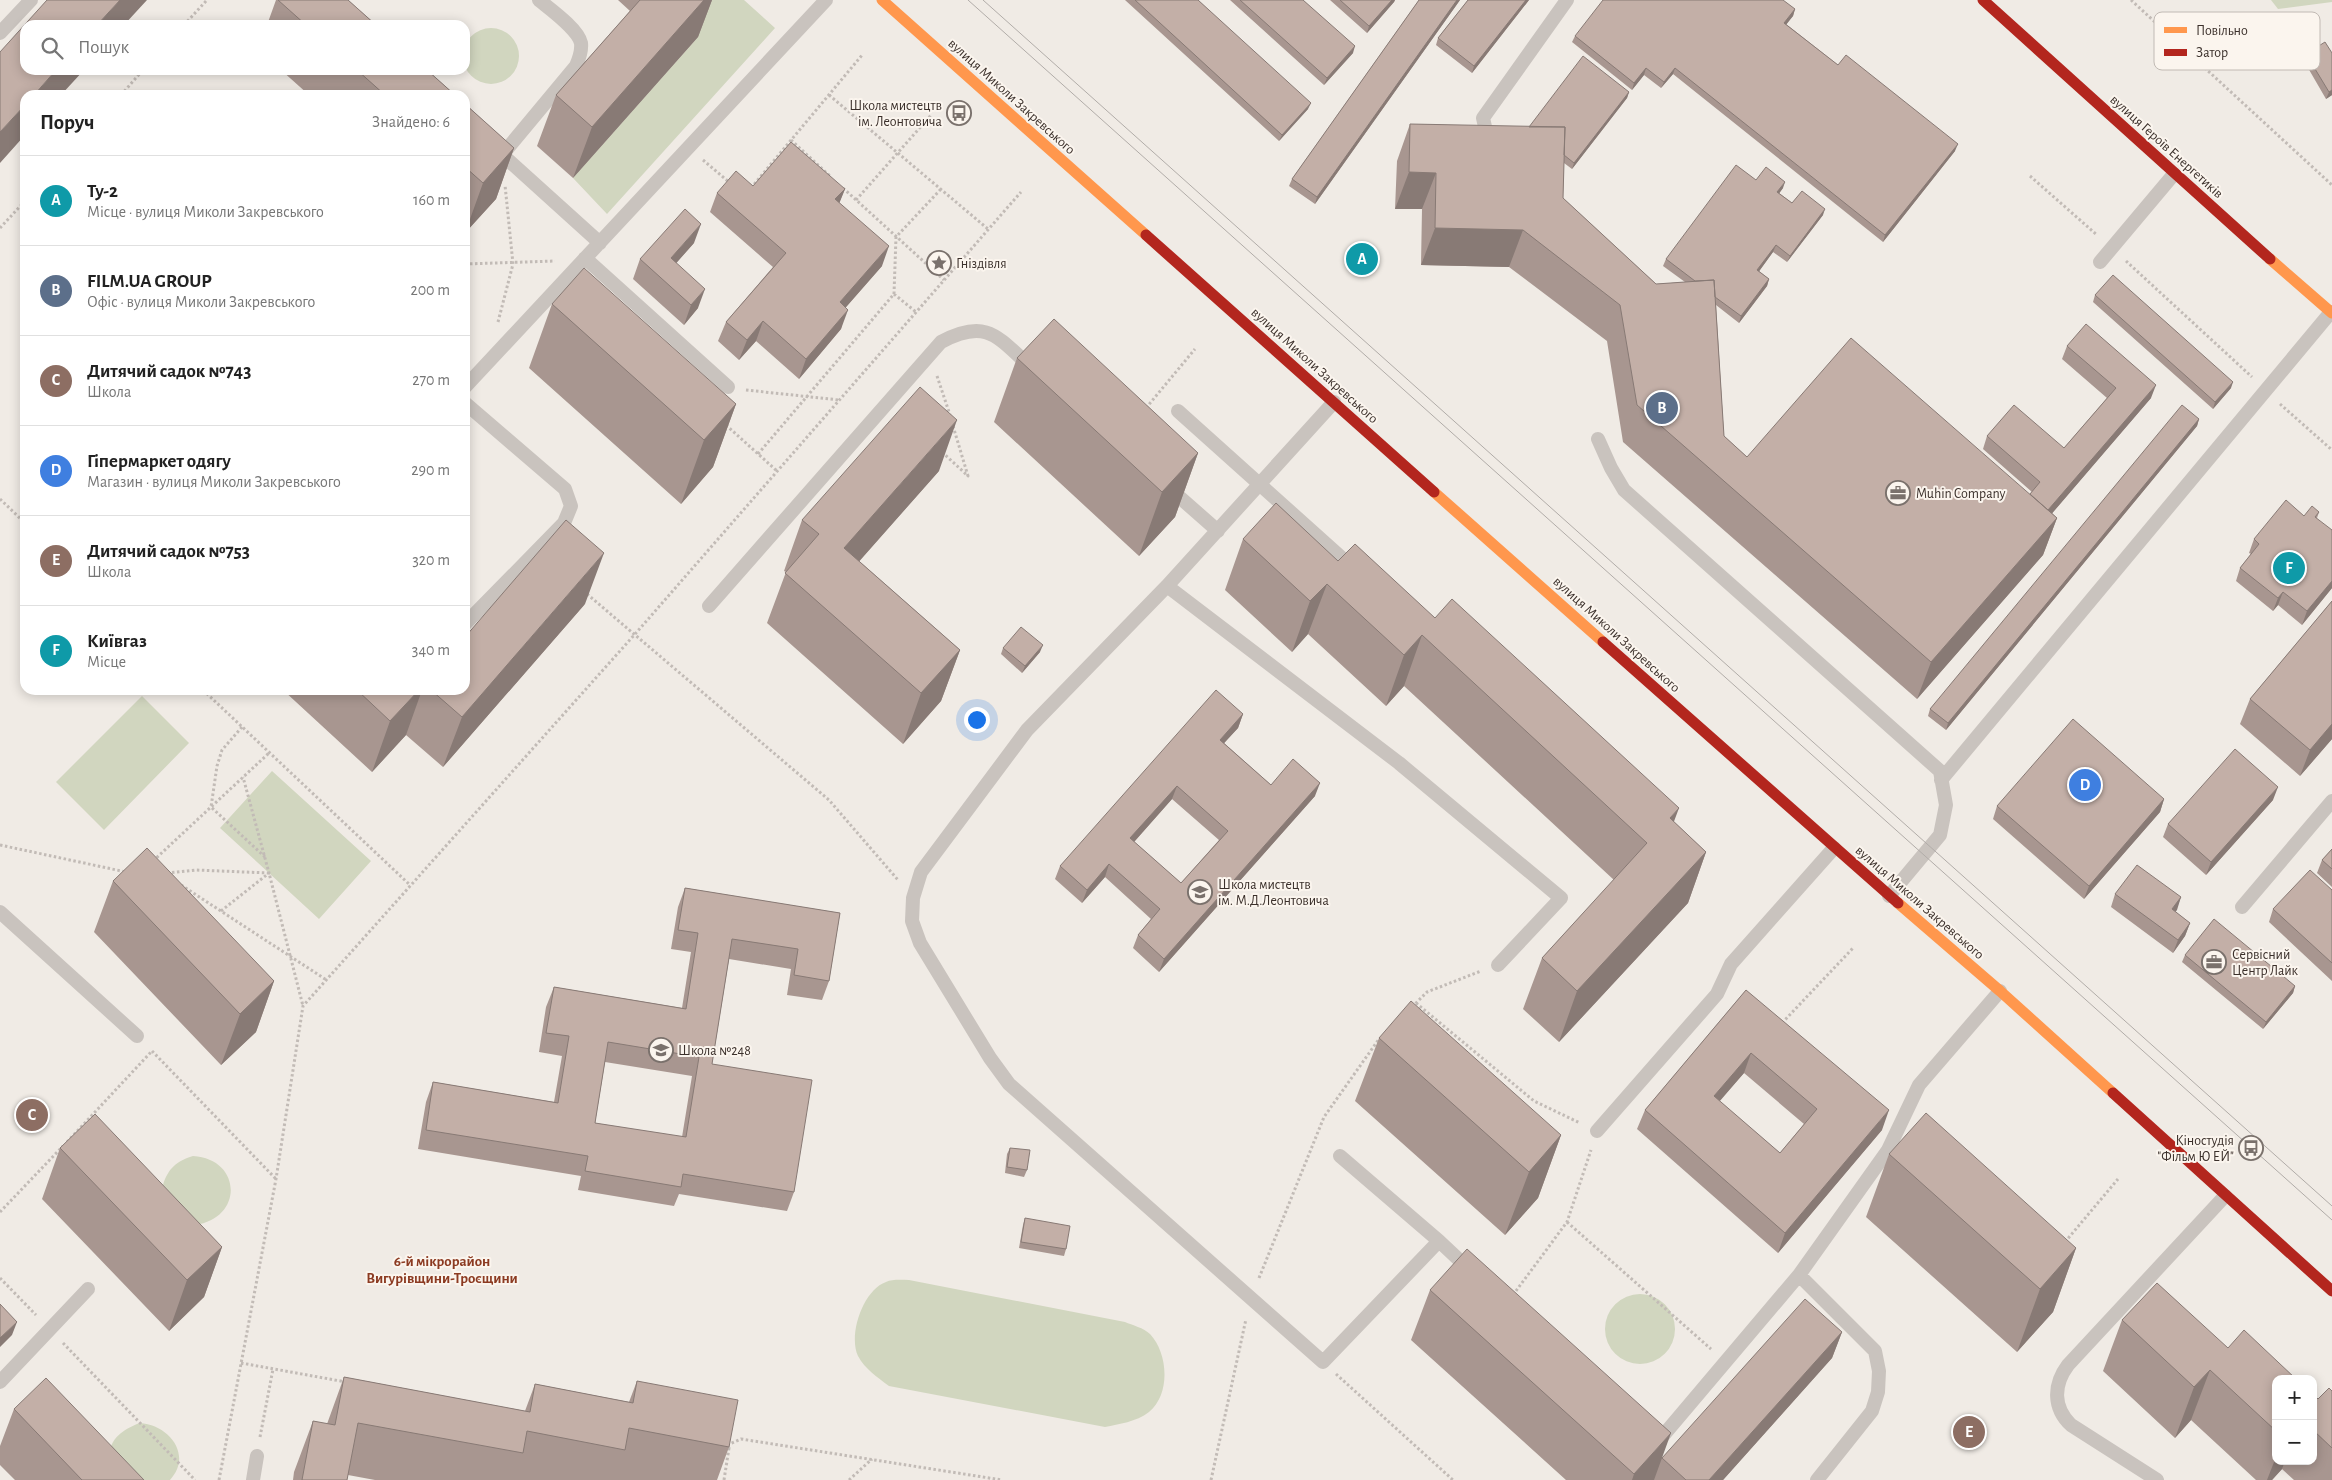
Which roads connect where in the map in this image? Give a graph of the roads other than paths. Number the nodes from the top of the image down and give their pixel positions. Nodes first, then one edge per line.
1 (31, 0) edge
2 (539, 0) edge
3 (826, 0) edge
4 (882, 0) edge
5 (1567, 0) edge
6 (1983, 0) edge
7 (0, 33) edge
8 (490, 143) edge
9 (1505, 147) edge
10 (502, 155) junction
11 (2174, 174) junction
12 (600, 243) junction
13 (585, 258) junction
14 (2100, 262) dead end
15 (2331, 312) edge
16 (1044, 379) edge
17 (470, 383) edge
18 (728, 387) road end
19 (1334, 402) junction
20 (470, 407) edge
21 (1178, 411) dead end
22 (1598, 439) dead end
23 (1160, 480) edge
24 (1260, 484) junction
25 (1218, 530) junction
26 (1354, 569) edge
27 (1167, 586) junction
28 (709, 606) dead end
29 (470, 619) edge
30 (1942, 780) junction
31 (2332, 801) edge
32 (1834, 848) junction
33 (1888, 896) junction
34 (2242, 907) dead end
35 (0, 912) edge
36 (1498, 965) road end
37 (2000, 991) junction
38 (137, 1036) road end
39 (1597, 1131) road end
40 (1340, 1156) dead end
41 (2225, 1196) junction
42 (1439, 1241) junction
43 (1799, 1275) junction
44 (1479, 1280) edge
45 (88, 1289) dead end
46 (2332, 1291) edge
47 (0, 1382) edge
48 (1646, 1441) edge
49 (257, 1456) road end
50 (253, 1480) edge
51 (1817, 1480) edge
52 (2157, 1480) edge

1 - 7 lane
2 - 10 lane
3 - 12 lane
4 - 19 street, вулиця Миколи Закревського
5 - 9 lane
6 - 11 street, вулиця Героїв Енергетиків
8 - 10 lane
10 - 12 lane
11 - 14 lane
11 - 15 street, вулиця Героїв Енергетиків
12 - 13 lane
13 - 17 lane
13 - 18 lane
15 - 30 lane
16 - 28 lane
19 - 24 lane
19 - 32 street, вулиця Миколи Закревського
20 - 29 lane
21 - 24 lane
22 - 30 lane
23 - 25 lane
24 - 25 lane
24 - 26 lane
25 - 27 lane
27 - 36 lane
27 - 42 lane
30 - 33 lane
31 - 34 lane
32 - 33 street, вулиця Миколи Закревського
32 - 39 lane
33 - 37 street, вулиця Миколи Закревського
35 - 38 lane
37 - 41 street, вулиця Миколи Закревського
37 - 43 lane
40 - 42 lane
41 - 46 street, вулиця Миколи Закревського
41 - 52 lane
42 - 44 lane
43 - 48 lane
43 - 51 lane
45 - 47 lane
49 - 50 lane

